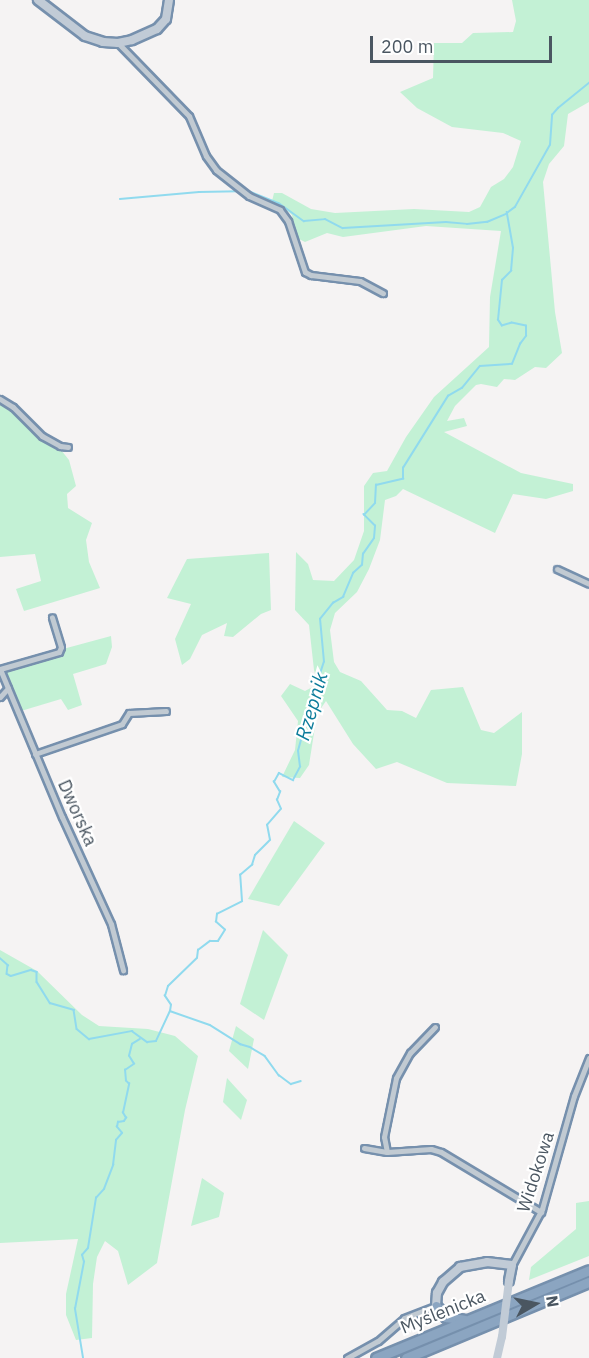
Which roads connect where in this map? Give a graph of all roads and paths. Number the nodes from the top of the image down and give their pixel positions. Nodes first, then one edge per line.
1 (38, 0) edge
2 (169, 0) edge
3 (118, 43) junction
4 (382, 292) dead end
5 (0, 399) edge
6 (68, 447) dead end
7 (557, 569) dead end
8 (589, 584) edge
9 (52, 617) dead end
10 (0, 669) edge
11 (8, 688) junction
12 (0, 696) edge
13 (166, 711) dead end
14 (35, 754) junction
15 (123, 970) dead end
16 (435, 1027) dead end
17 (589, 1058) edge
18 (364, 1148) dead end
19 (387, 1152) junction
20 (541, 1212) junction
21 (512, 1265) junction
22 (589, 1270) edge
23 (589, 1282) edge
24 (436, 1306) junction
25 (472, 1318) junction
26 (431, 1335) junction
27 (435, 1346) junction
28 (346, 1358) edge
29 (376, 1358) edge
30 (406, 1358) edge
31 (425, 1358) edge
32 (497, 1358) edge

1 - 3 street
2 - 3 street
3 - 4 street
5 - 6 street
7 - 8 street
9 - 10 street
10 - 11 street, Dworska
11 - 12 street
11 - 14 street, Dworska
13 - 14 street
14 - 15 street, Dworska
16 - 19 street
17 - 20 street, Widokowa
18 - 19 street
19 - 20 street
20 - 21 street, Widokowa
21 - 24 street
21 - 32 street, bridge
22 - 25 highway, Myślenicka
23 - 27 highway, Myślenicka
24 - 25 highway
24 - 26 highway
24 - 28 street, Myślenicka
25 - 26 highway, Myślenicka
26 - 29 highway, Myślenicka
27 - 30 highway, Myślenicka
27 - 31 highway

